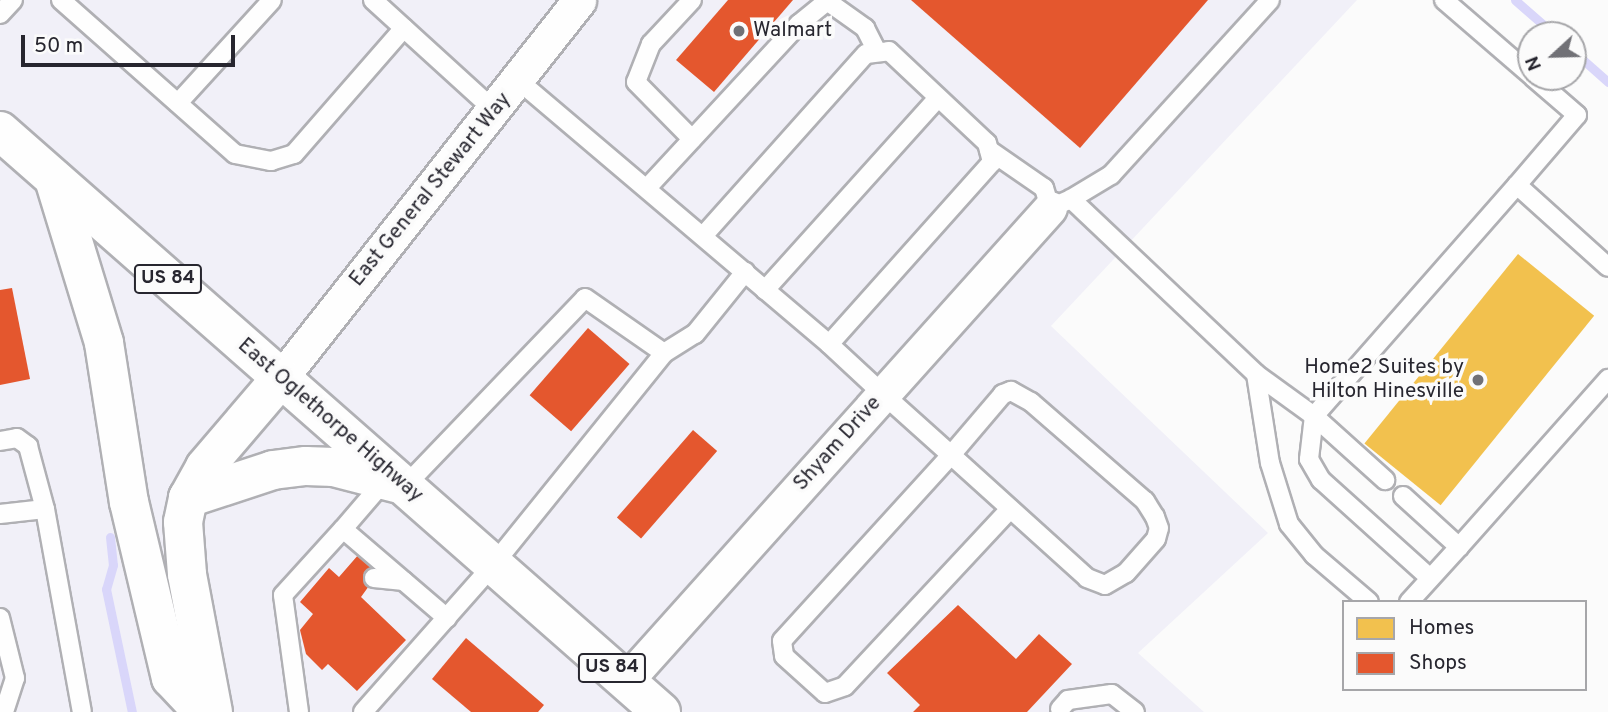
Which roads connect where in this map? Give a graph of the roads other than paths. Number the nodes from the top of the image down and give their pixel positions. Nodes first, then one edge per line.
1 (13, 0) edge
2 (61, 0) edge
3 (272, 0) edge
4 (373, 0) edge
5 (579, 0) edge
6 (692, 0) edge
7 (827, 0) edge
8 (1270, 0) edge
9 (1444, 0) edge
10 (0, 14) edge
11 (404, 28) junction
12 (877, 52) junction
13 (1517, 63) edge
14 (519, 81) junction
15 (1549, 91) edge
16 (938, 98) junction
17 (178, 103) junction
18 (495, 111) junction
19 (0, 131) edge
20 (692, 139) junction
21 (989, 150) junction
22 (54, 179) junction
23 (1517, 185) junction
24 (647, 188) junction
25 (1061, 203) junction
26 (703, 236) junction
27 (1608, 267) edge
28 (745, 272) junction
29 (765, 290) junction
30 (829, 344) junction
31 (664, 353) junction
32 (1256, 374) junction
33 (281, 378) junction
34 (1608, 379) edge
35 (883, 394) junction
36 (1314, 416) junction
37 (0, 441) edge
38 (951, 455) junction
39 (1385, 480) dead end
40 (395, 483) junction
41 (1403, 496) dead end
42 (188, 498) junction
43 (45, 509) junction
44 (1010, 509) junction
45 (0, 514) edge
46 (348, 533) junction
47 (1459, 547) junction
48 (353, 561) dead end
49 (493, 565) junction
50 (374, 578) dead end
51 (1430, 578) junction
52 (404, 581) junction
53 (1367, 600) edge
54 (1411, 600) edge
55 (0, 618) edge
56 (447, 618) junction
57 (626, 681) junction
58 (1060, 709) dead end
59 (4, 712) edge
60 (82, 712) edge
61 (204, 712) edge
62 (214, 712) edge
63 (299, 712) edge
64 (363, 712) edge
65 (661, 712) edge
66 (1135, 712) edge

1 - 10 lane
2 - 17 lane
3 - 17 lane
4 - 11 lane
5 - 14 street, East General Stewart Way
6 - 20 lane
7 - 12 lane
7 - 20 lane
8 - 25 lane
9 - 13 lane
11 - 17 lane
11 - 18 lane
12 - 16 lane
12 - 26 lane
14 - 18 street, East General Stewart Way
14 - 24 lane
15 - 23 lane
16 - 21 lane
16 - 29 lane
18 - 33 street, East General Stewart Way
19 - 22 main road, East Oglethorpe Highway / US 84
20 - 24 lane
21 - 25 lane
21 - 30 lane
22 - 33 main road, East Oglethorpe Highway / US 84
22 - 61 main road
23 - 27 lane
23 - 36 lane
24 - 26 lane
25 - 32 lane
25 - 35 street, Shyam Drive
26 - 28 lane
28 - 29 lane
28 - 31 lane
29 - 30 lane
30 - 35 lane
31 - 40 lane
31 - 49 lane
32 - 36 lane
32 - 53 lane
33 - 40 main road, East Oglethorpe Highway / US 84
33 - 42 main road
34 - 47 lane
35 - 38 lane
35 - 57 street, Shyam Drive
36 - 39 lane
36 - 51 lane
37 - 43 lane
38 - 44 lane
38 - 44 lane
38 - 44 lane
40 - 42 main road
40 - 46 lane
40 - 49 main road, East Oglethorpe Highway / US 84
41 - 47 lane
42 - 62 main road
43 - 45 lane
43 - 60 lane
46 - 48 lane
46 - 52 lane
46 - 63 lane
47 - 51 lane
49 - 56 lane
49 - 57 main road, East Oglethorpe Highway / US 84
50 - 52 lane
51 - 54 lane
52 - 56 lane
55 - 59 lane
56 - 64 lane
57 - 65 main road, East Oglethorpe Highway / US 84
58 - 66 lane

